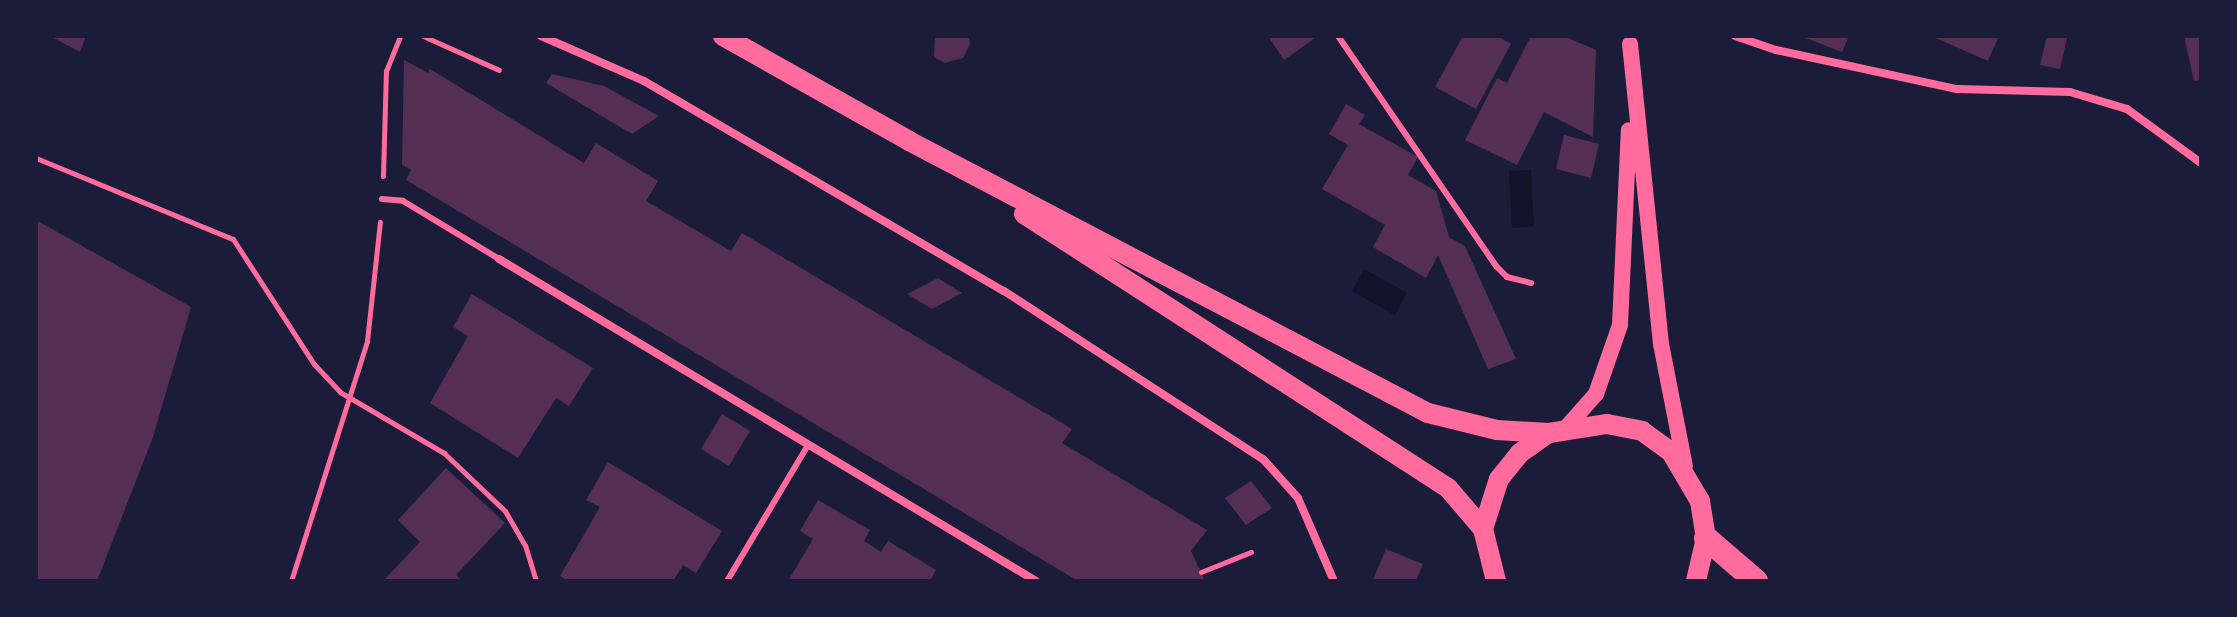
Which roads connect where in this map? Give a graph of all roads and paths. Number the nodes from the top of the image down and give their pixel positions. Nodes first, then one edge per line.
1 (400, 36) edge
2 (423, 36) edge
3 (541, 36) edge
4 (723, 36) edge
5 (1338, 36) edge
6 (1735, 36) edge
7 (1630, 40) edge
8 (499, 70) dead end
9 (909, 141) junction
10 (36, 158) edge
11 (2201, 163) edge
12 (382, 199) junction
13 (499, 259) joint
14 (1531, 283) dead end
15 (352, 401) junction
16 (1557, 431) junction
17 (807, 447) junction
18 (1688, 475) junction
19 (1483, 529) junction
20 (1706, 538) junction
21 (1251, 552) dead end
22 (1201, 572) dead end
23 (291, 581) edge
24 (536, 581) edge
25 (727, 581) edge
26 (1036, 581) edge
27 (1334, 581) edge
28 (1496, 581) edge
29 (1696, 581) edge
30 (1756, 581) edge

1 - 12 path
2 - 8 path
3 - 27 street
4 - 9 main road
5 - 14 lane
6 - 11 street
7 - 16 main road
7 - 18 main road
9 - 16 main road
9 - 19 main road
10 - 15 path
12 - 13 lane
12 - 15 path
13 - 17 street
15 - 23 path
15 - 24 path
16 - 18 main road
16 - 19 main road
17 - 25 lane
17 - 26 street
18 - 20 main road
19 - 28 main road
20 - 29 main road
20 - 30 highway
21 - 22 path

